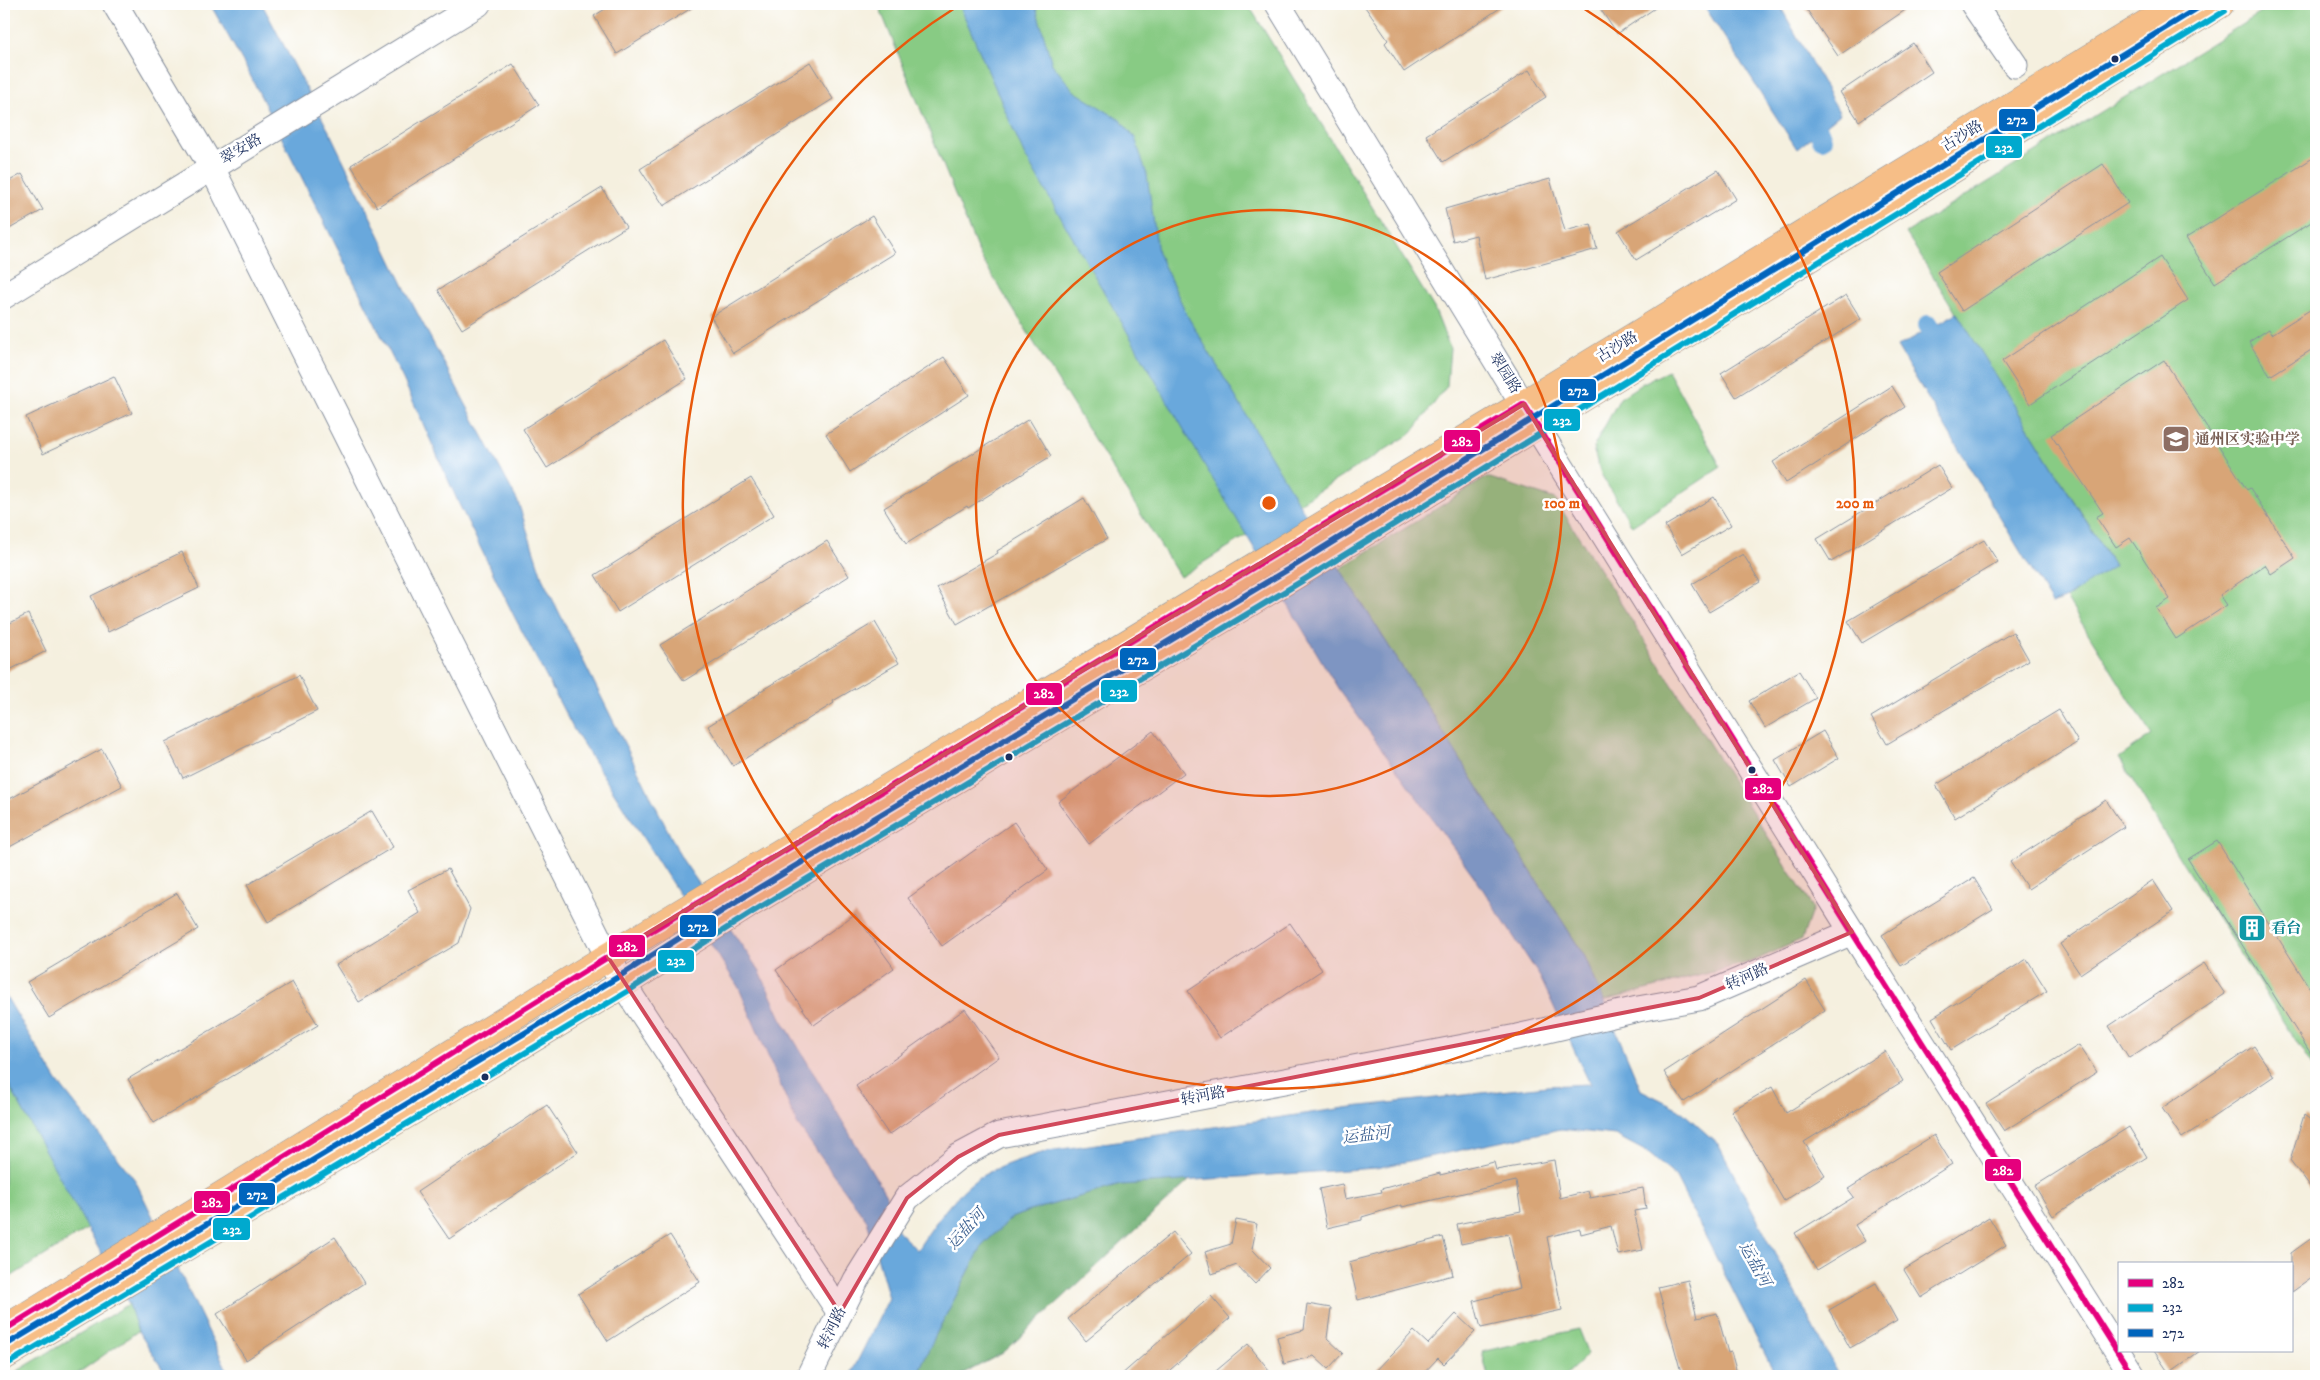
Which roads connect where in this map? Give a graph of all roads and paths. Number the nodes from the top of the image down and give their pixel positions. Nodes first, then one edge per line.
1 (115, 4) edge
2 (478, 4) edge
3 (1278, 4) edge
4 (1972, 4) edge
5 (2179, 4) edge
6 (2220, 4) edge
7 (2015, 65) dead end
8 (211, 166) junction
9 (4, 296) edge
10 (1530, 415) junction
11 (1852, 932) junction
12 (608, 957) junction
13 (623, 984) junction
14 (196, 1226) junction
15 (104, 1282) junction
16 (840, 1313) junction
17 (4, 1330) edge
18 (4, 1356) edge
19 (809, 1376) edge
20 (2132, 1376) edge

1 - 8 street
2 - 8 street, 翠安路
3 - 10 street, 翠园路
4 - 7 street
5 - 10 main road, 古沙路
6 - 10 main road, 古沙路
8 - 9 street, 翠安路
8 - 12 street
10 - 11 street, 翠园路
10 - 12 main road, 古沙路
10 - 13 main road, 古沙路
11 - 16 street, 转河路
11 - 20 street, 翠园路
12 - 13 street
12 - 14 main road, 古沙路
13 - 14 main road, 古沙路
13 - 16 street
14 - 15 main road, 古沙路
15 - 17 main road, 古沙路
15 - 18 main road, 古沙路
16 - 19 street, 转河路

